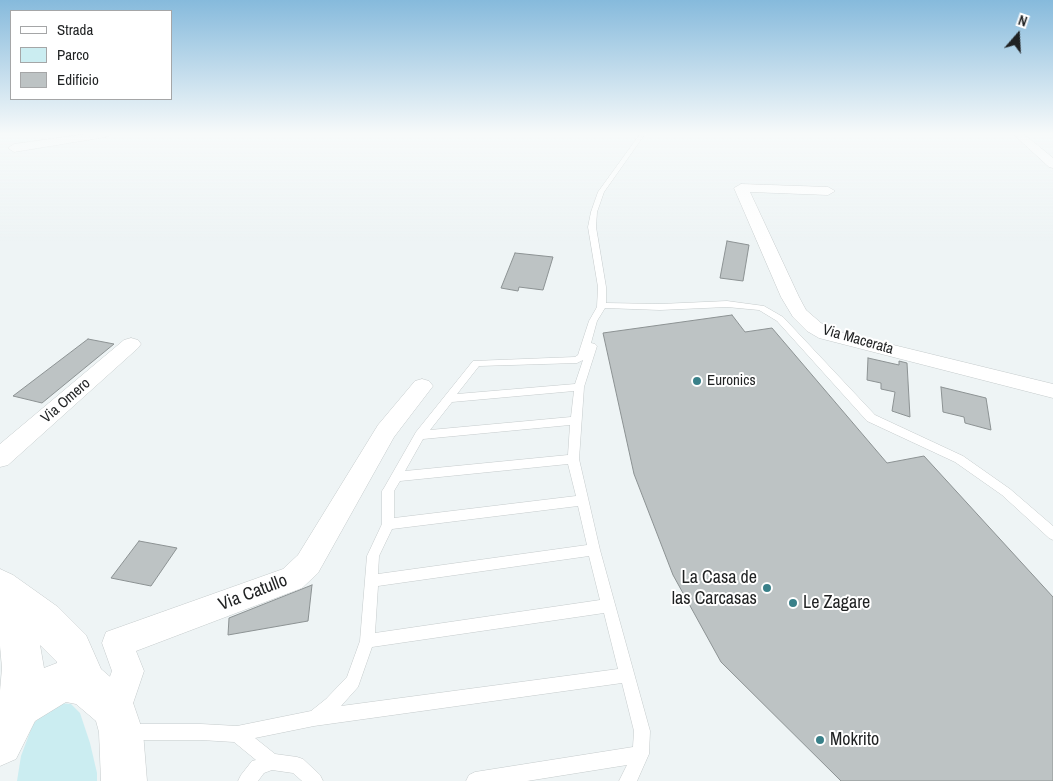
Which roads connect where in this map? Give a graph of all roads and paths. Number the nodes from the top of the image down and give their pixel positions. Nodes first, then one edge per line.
1 (616, 170) edge
2 (828, 191) dead end
3 (602, 305) junction
4 (131, 344) dead end
5 (422, 386) dead end
6 (579, 387) junction
7 (1053, 391) edge
8 (451, 398) junction
9 (575, 421) junction
10 (420, 435) junction
11 (0, 458) edge
12 (573, 459) junction
13 (396, 477) junction
14 (582, 500) junction
15 (388, 524) junction
16 (1053, 534) edge
17 (594, 550) junction
18 (371, 582) junction
19 (0, 587) edge
20 (609, 605) junction
21 (0, 608) edge
22 (367, 641) junction
23 (628, 675) junction
24 (14, 687) edge
25 (107, 708) junction
26 (314, 718) junction
27 (237, 734) junction
28 (0, 743) edge
29 (641, 754) junction
30 (272, 762) junction
31 (124, 781) edge
32 (247, 781) edge
33 (314, 781) edge
34 (475, 781) edge
35 (628, 781) edge

1 - 3 lane
2 - 7 street, Via Macerata
3 - 6 lane
3 - 8 lane
3 - 16 lane
4 - 11 street, Via Omero
5 - 25 street, Via Catullo
6 - 8 lane
6 - 9 lane
8 - 10 lane
9 - 10 lane
9 - 12 lane
10 - 13 lane
12 - 13 lane
12 - 14 lane
13 - 15 lane
14 - 15 lane
14 - 17 lane
15 - 18 lane
17 - 18 lane
17 - 20 lane
18 - 22 lane
19 - 25 main road
20 - 22 lane
20 - 23 lane
21 - 24 main road
22 - 26 lane
23 - 26 lane
23 - 29 lane
24 - 25 main road
24 - 28 main road
25 - 27 lane
25 - 31 main road
26 - 27 lane
27 - 30 lane
29 - 34 lane
29 - 35 lane
30 - 32 lane
30 - 33 lane

